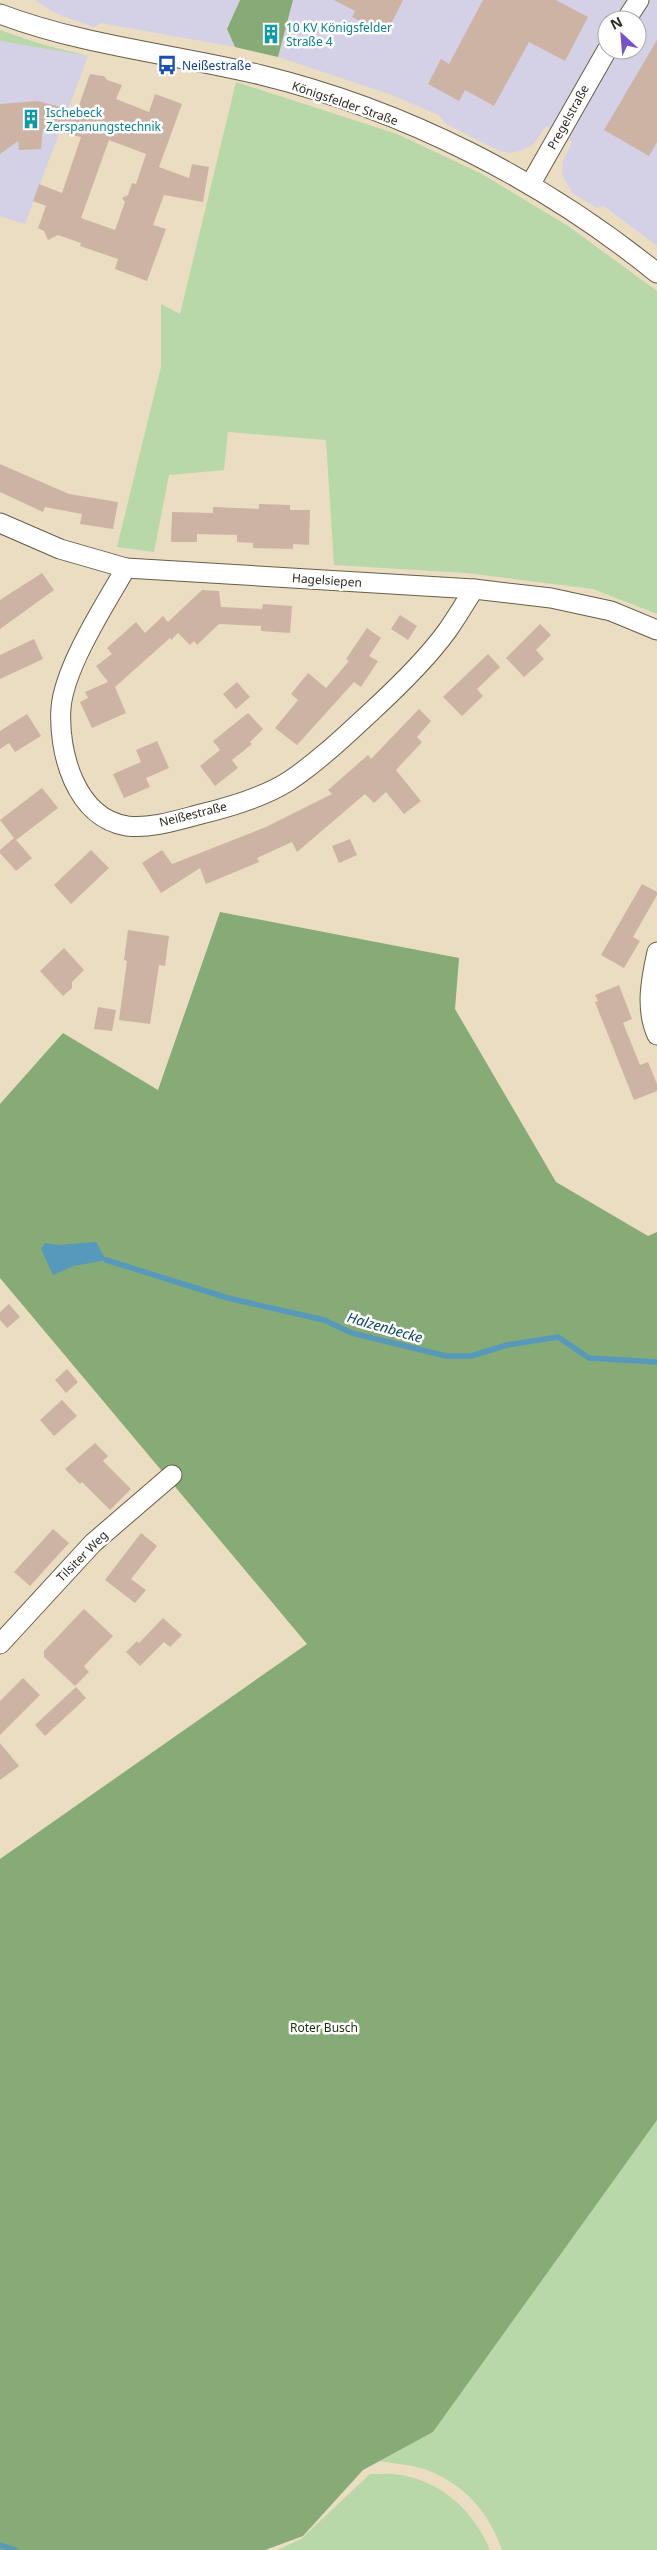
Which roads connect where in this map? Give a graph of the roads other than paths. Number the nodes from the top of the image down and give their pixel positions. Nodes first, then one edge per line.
1 (0, 14) edge
2 (601, 60) edge
3 (530, 185) junction
4 (657, 273) edge
5 (0, 523) edge
6 (126, 568) junction
7 (474, 589) junction
8 (657, 630) edge
9 (657, 952) edge
10 (657, 1035) edge
11 (172, 1475) dead end
12 (0, 1644) edge

1 - 3 street, Königsfelder Straße
2 - 3 street, Pregelstraße
3 - 4 street, Königsfelder Straße
5 - 6 street, Hagelsiepen
6 - 7 street, Hagelsiepen
6 - 7 street, Neißestraße
7 - 8 street, Hagelsiepen
9 - 10 street
11 - 12 street, Tilsiter Weg

